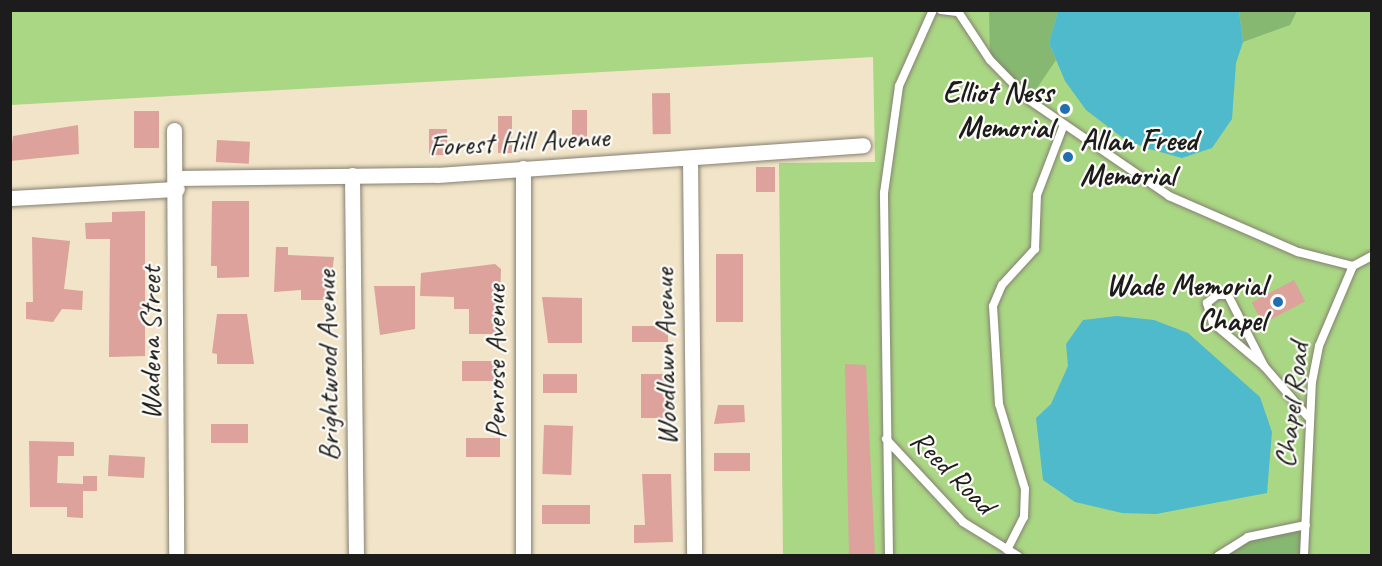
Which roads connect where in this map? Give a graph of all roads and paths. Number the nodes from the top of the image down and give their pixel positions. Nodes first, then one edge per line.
1 (933, 10) edge
2 (941, 10) edge
3 (957, 11) edge
4 (1063, 127) junction
5 (174, 130) dead end
6 (863, 145) dead end
7 (690, 158) junction
8 (523, 168) junction
9 (352, 175) junction
10 (177, 183) junction
11 (10, 198) edge
12 (1371, 256) edge
13 (1353, 266) junction
14 (1264, 366) junction
15 (1308, 417) junction
16 (886, 440) junction
17 (1306, 525) junction
18 (1007, 550) junction
19 (176, 555) edge
20 (356, 555) edge
21 (523, 555) edge
22 (694, 555) edge
23 (889, 555) edge
24 (1018, 555) edge
25 (1218, 555) edge
26 (1304, 555) edge

1 - 16 lane
2 - 3 lane
3 - 4 lane
4 - 13 lane
4 - 18 lane
5 - 10 street, Wadena Street
6 - 7 street, Forest Hill Avenue
7 - 8 street, Forest Hill Avenue
7 - 22 street, Woodlawn Avenue
8 - 9 street, Forest Hill Avenue
8 - 21 street, Penrose Avenue
9 - 10 street, Forest Hill Avenue
9 - 20 street, Brightwood Avenue
10 - 11 street, Forest Hill Avenue
10 - 19 street, Wadena Street
12 - 13 lane
13 - 15 lane, Chapel Road
14 - 14 lane
14 - 15 lane
15 - 17 lane, Chapel Road
16 - 18 lane, Reed Road
16 - 23 lane
17 - 25 lane
17 - 26 lane, Chapel Road
18 - 24 lane, Reed Road

